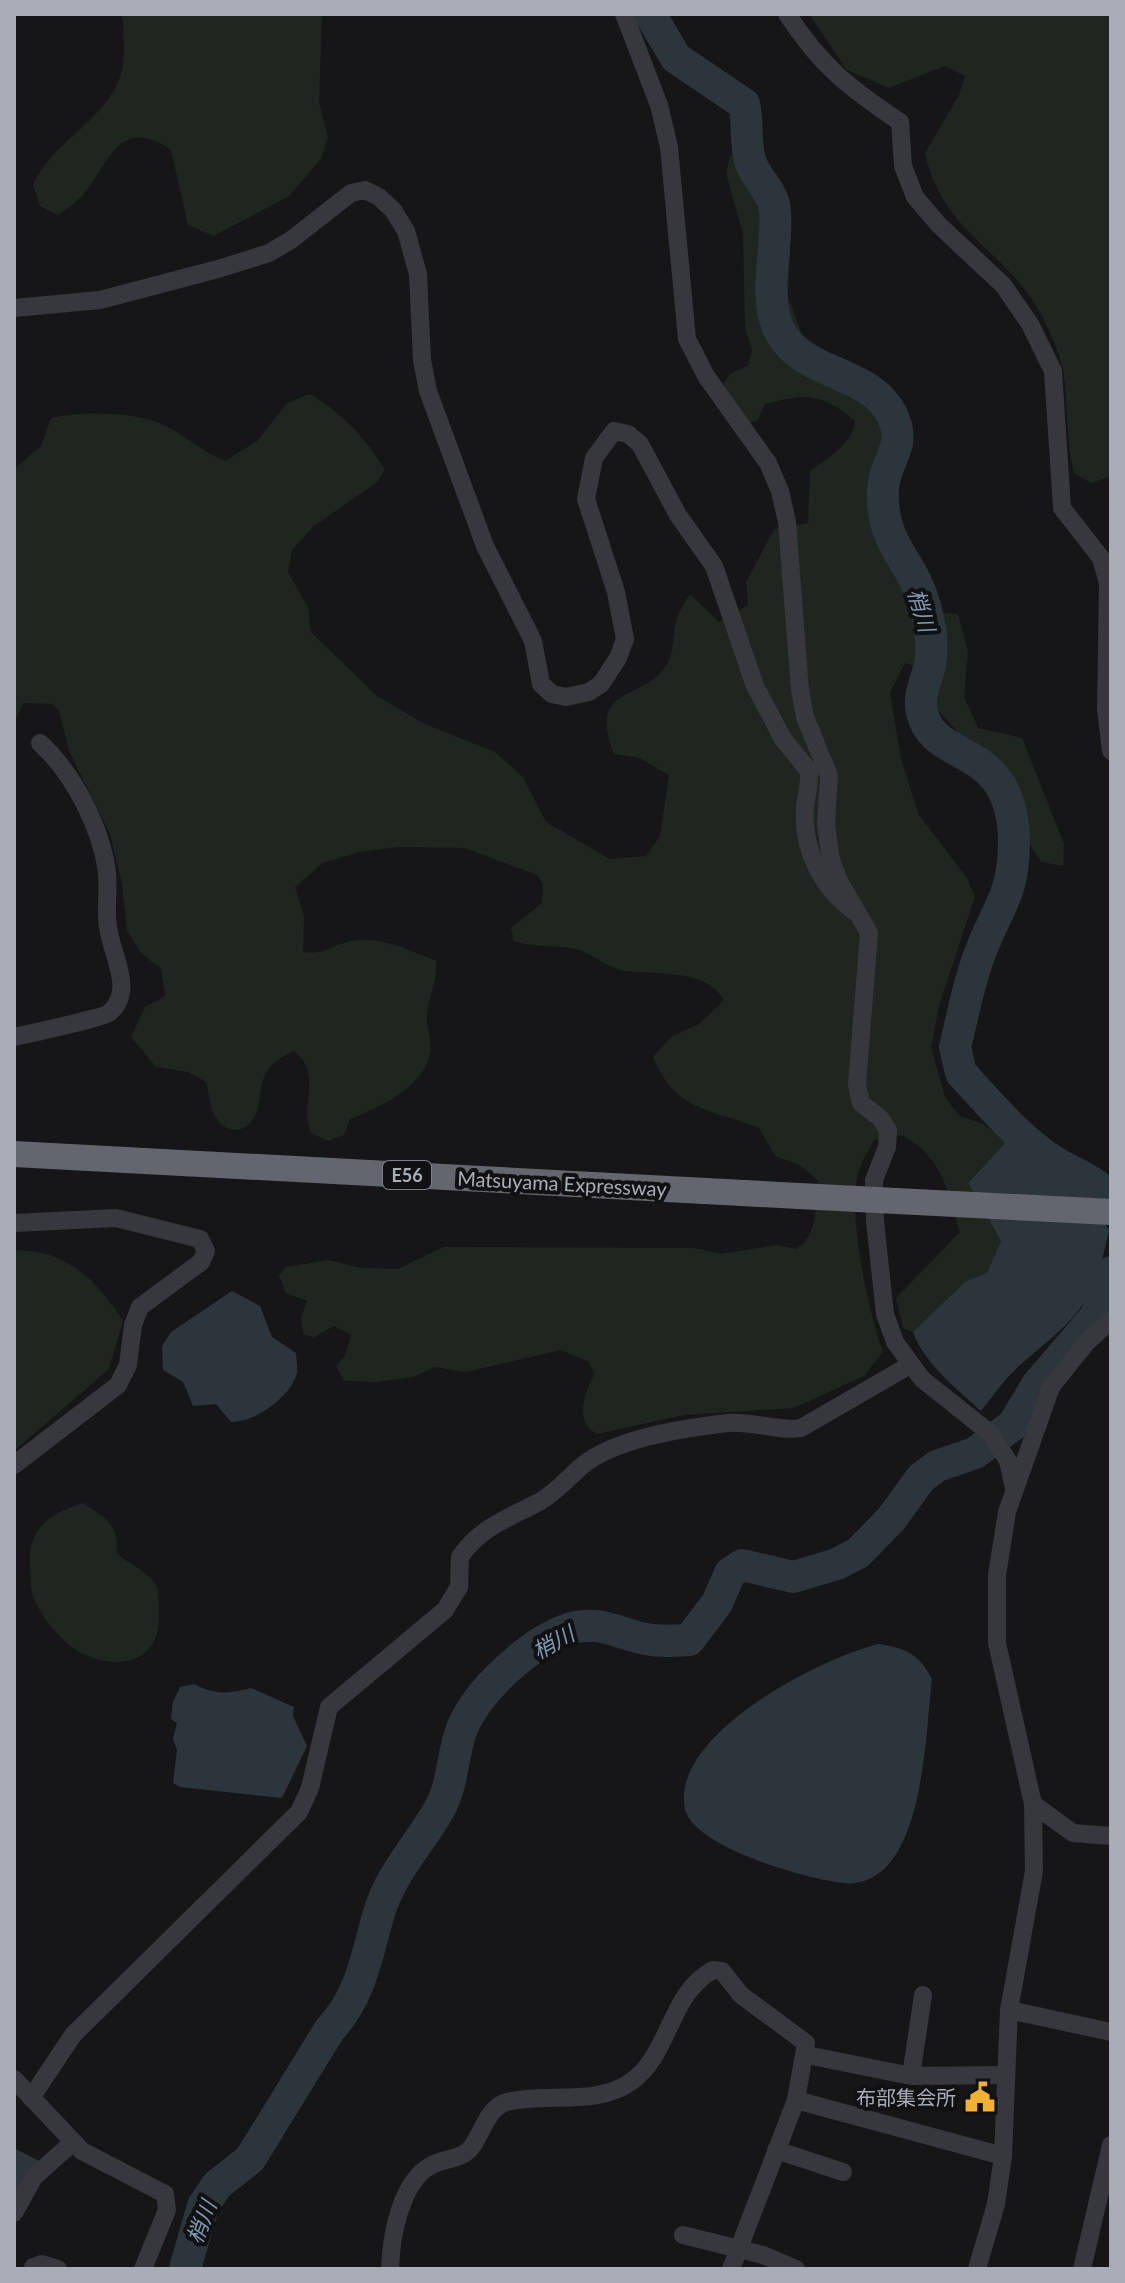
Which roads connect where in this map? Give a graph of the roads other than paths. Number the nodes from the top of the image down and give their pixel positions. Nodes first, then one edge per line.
1 (624, 14) edge
2 (787, 14) edge
3 (14, 308) edge
4 (40, 743) dead end
5 (1111, 751) edge
6 (857, 913) junction
7 (14, 1037) edge
8 (14, 1154) edge
9 (1111, 1212) edge
10 (14, 1223) edge
11 (1111, 1320) edge
12 (910, 1365) junction
13 (14, 1465) edge
14 (1014, 1488) junction
15 (1033, 1804) junction
16 (1111, 1836) edge
17 (923, 1995) dead end
18 (1009, 2010) junction
19 (1111, 2032) edge
20 (807, 2055) junction
21 (1004, 2075) junction
22 (911, 2076) junction
23 (14, 2079) edge
24 (31, 2098) junction
25 (796, 2100) junction
26 (72, 2143) junction
27 (1111, 2145) edge
28 (776, 2150) junction
29 (1003, 2156) junction
30 (843, 2172) dead end
31 (14, 2213) edge
32 (683, 2235) dead end
33 (738, 2250) junction
34 (33, 2267) dead end
35 (58, 2269) edge
36 (143, 2269) edge
37 (390, 2269) edge
38 (731, 2269) edge
39 (796, 2269) edge
40 (977, 2269) edge
41 (1082, 2269) edge

1 - 6 street
2 - 5 street
3 - 6 street
4 - 7 street
6 - 12 street
8 - 9 highway, Matsuyama Expressway / E56, bridge
10 - 13 street
11 - 14 street
12 - 14 street
12 - 24 street
14 - 15 street
15 - 16 street
15 - 18 street
17 - 22 street
18 - 19 street
18 - 21 street
20 - 22 street
20 - 25 street
20 - 37 street
21 - 22 street
21 - 29 street
23 - 24 street
24 - 26 street
25 - 28 street
25 - 29 street
26 - 31 street
26 - 36 street
27 - 41 street
28 - 30 street
28 - 33 street
29 - 40 street
32 - 33 street
33 - 38 street
33 - 39 street
34 - 35 street

